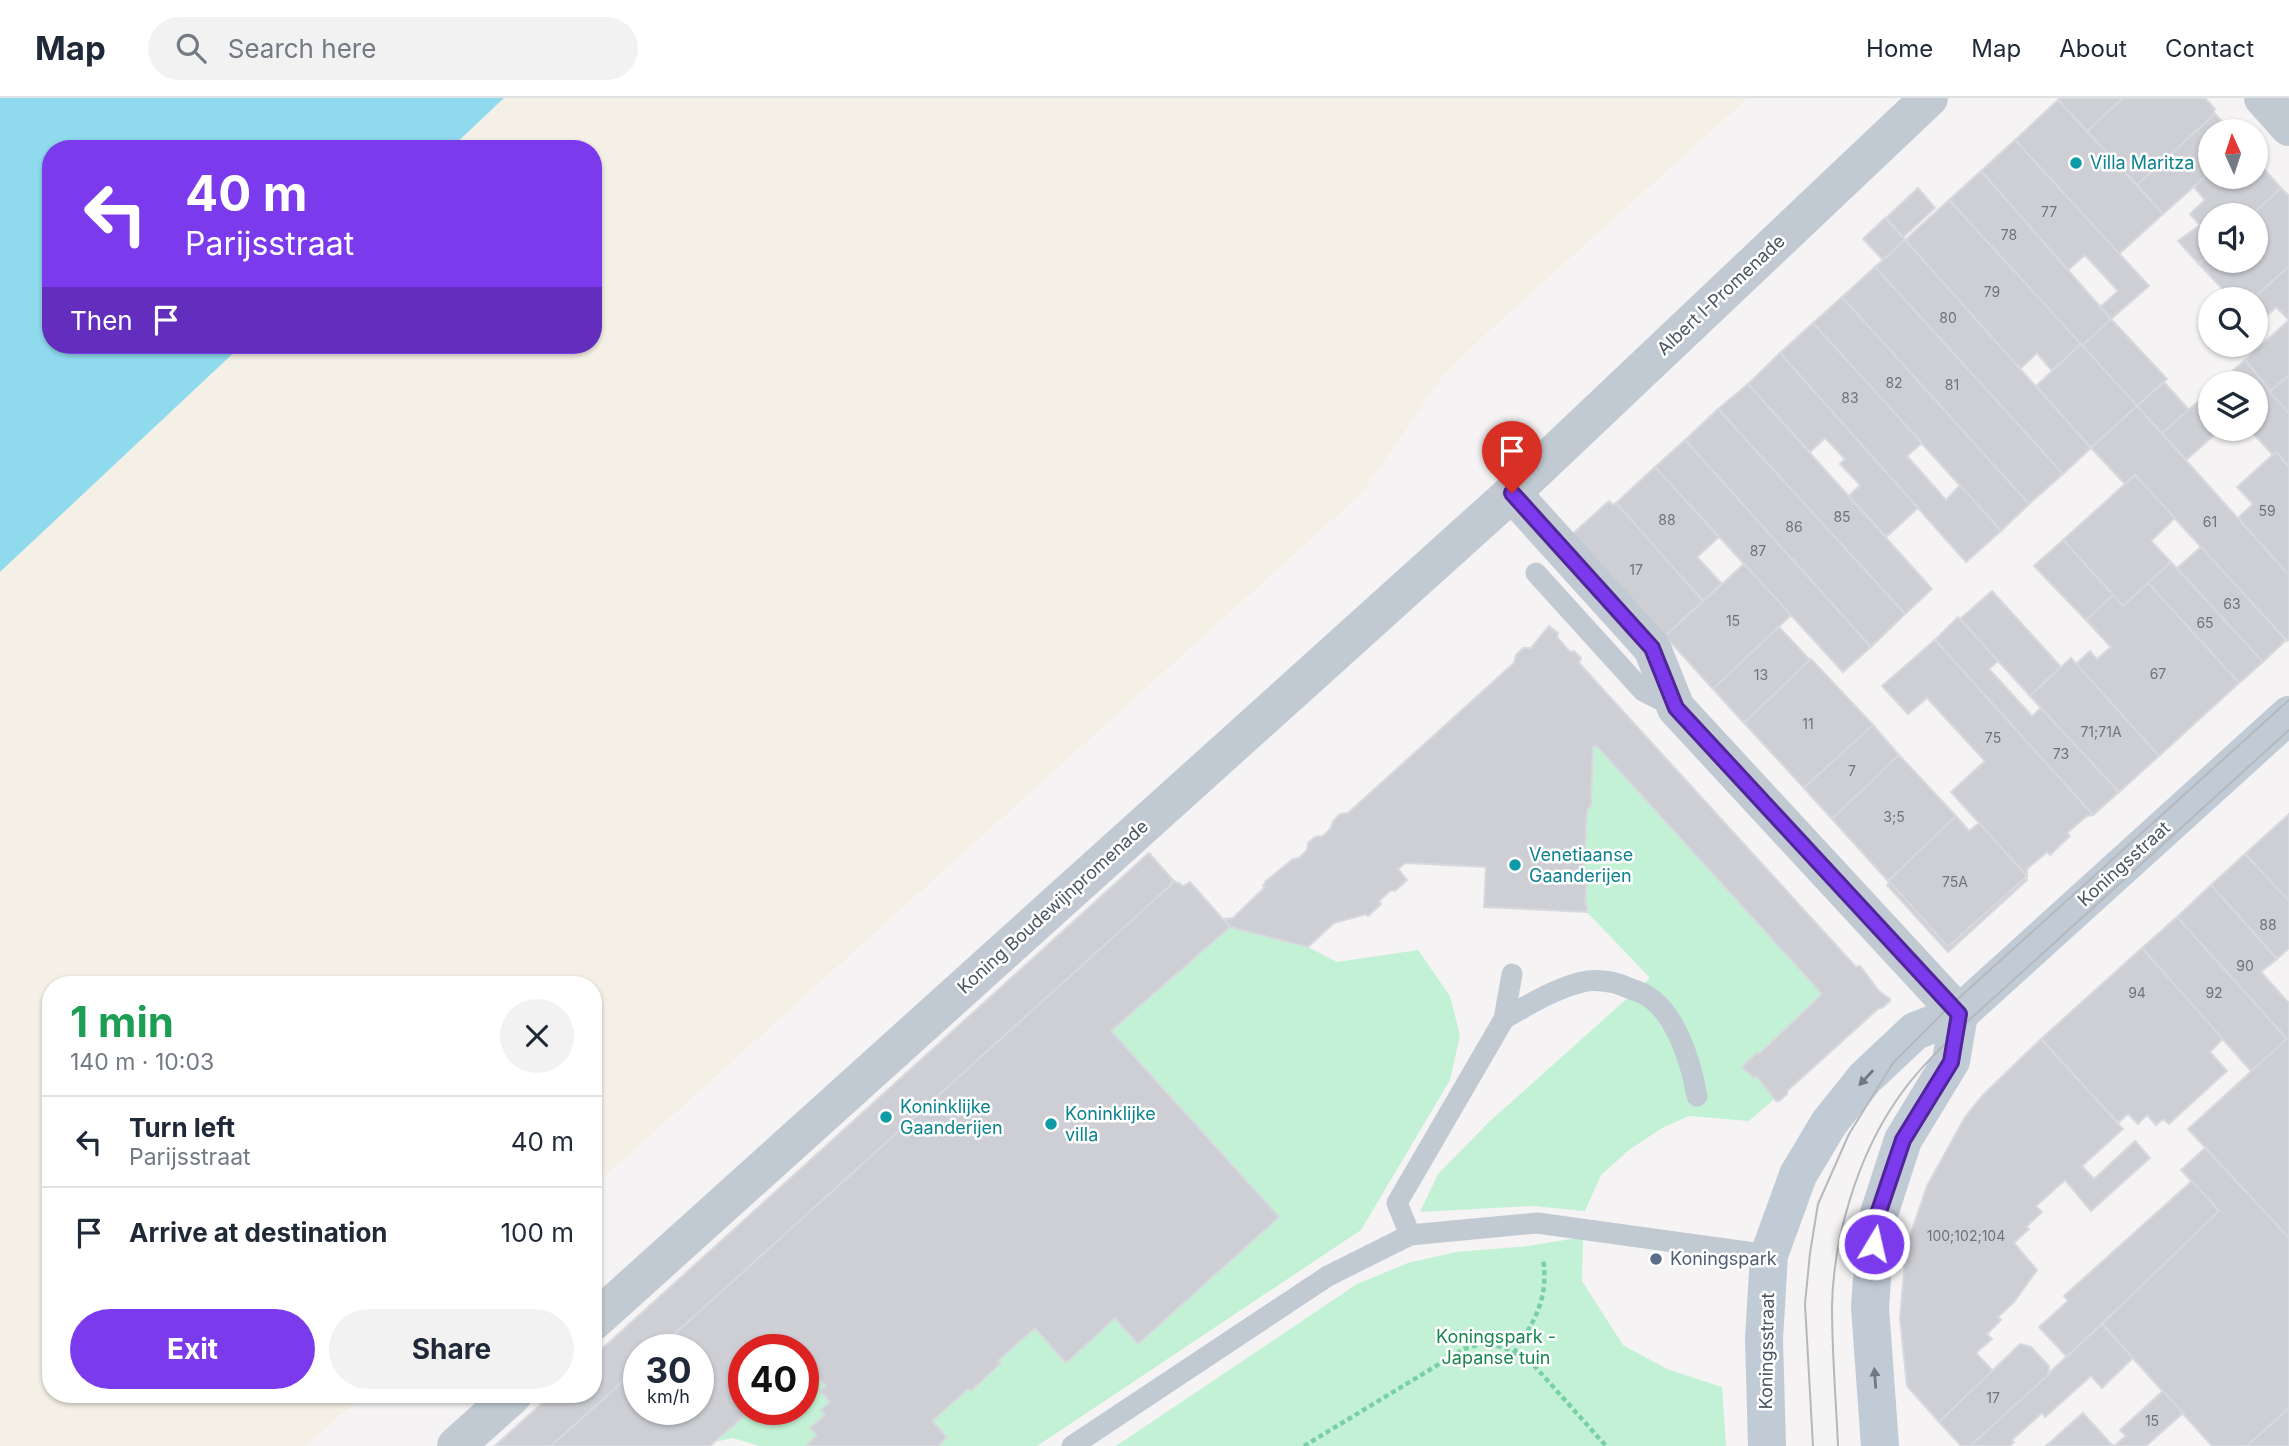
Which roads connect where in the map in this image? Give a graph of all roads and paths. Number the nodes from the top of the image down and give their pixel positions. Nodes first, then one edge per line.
1 (1929, 98) edge
2 (2263, 98) edge
3 (2289, 127) edge
4 (1512, 493) junction
5 (1536, 573) dead end
6 (1676, 708) junction
7 (2289, 715) edge
8 (1512, 974) dead end
9 (1959, 1014) junction
10 (1504, 1020) junction
11 (1697, 1096) dead end
12 (1537, 1223) junction
13 (1410, 1235) junction
14 (1769, 1255) junction
15 (602, 1314) edge
16 (1514, 1353) junction
17 (504, 1403) edge
18 (1767, 1438) edge
19 (456, 1446) edge
20 (1072, 1446) edge
21 (1304, 1446) edge
22 (1606, 1446) edge
23 (1880, 1446) edge

1 - 4 street, Albert I-Promenade
2 - 3 street
4 - 6 street
4 - 15 street, Koning Boudewijnpromenade
5 - 6 lane
6 - 9 street
7 - 9 street, Koningsstraat
8 - 10 lane
9 -> 14 street, Koningsstraat
23 -> 9 street
10 - 11 lane
10 - 13 lane
12 - 13 lane
12 - 14 lane
12 - 16 path
13 - 20 lane
14 - 18 street, Koningsstraat
16 - 21 path
16 - 22 path
17 - 19 street

